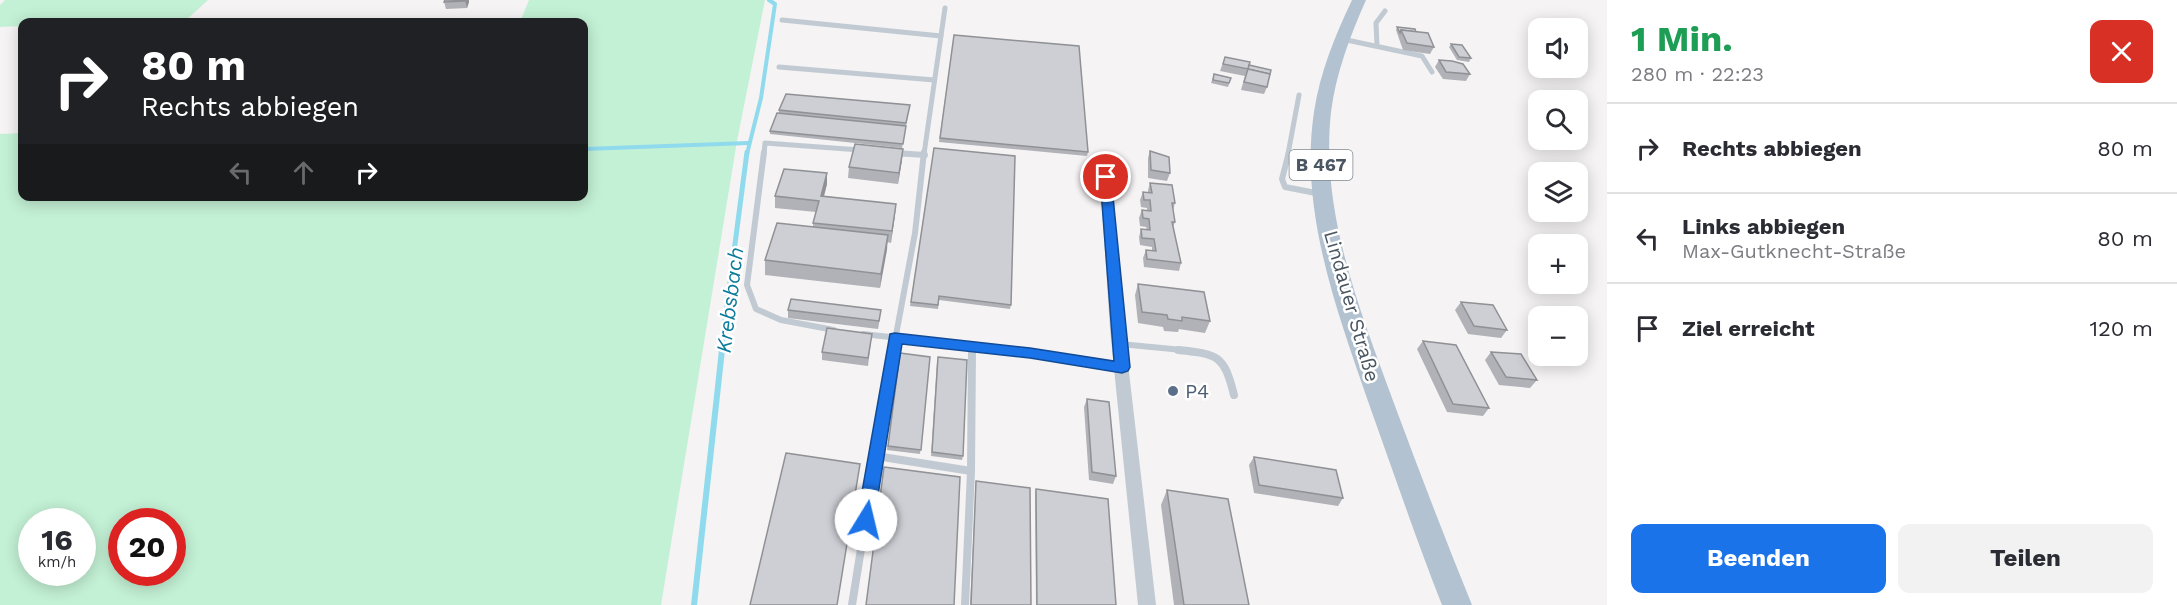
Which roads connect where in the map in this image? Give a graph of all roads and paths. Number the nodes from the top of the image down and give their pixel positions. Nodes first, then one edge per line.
1 (1359, 0) edge
2 (945, 8) dead end
3 (1385, 11) dead end
4 (782, 20) dead end
5 (941, 36) junction
6 (1342, 39) junction
7 (1377, 46) junction
8 (779, 67) dead end
9 (1432, 72) dead end
10 (934, 80) junction
11 (1299, 94) dead end
12 (868, 151) edge
13 (891, 153) edge
14 (925, 155) junction
15 (1106, 177) dead end
16 (1323, 195) junction
17 (837, 331) edge
18 (849, 332) edge
19 (895, 338) junction
20 (1120, 344) junction
21 (972, 348) junction
22 (1122, 367) junction
23 (1234, 395) dead end
24 (876, 456) junction
25 (971, 471) junction
26 (852, 605) edge
27 (965, 605) edge
28 (1147, 605) edge
29 (1457, 605) edge

1 - 6 main road, Lindauer Straße / B 467
2 - 5 lane
3 - 7 lane
4 - 5 lane
5 - 10 lane
6 - 7 lane
6 - 16 main road, Lindauer Straße / B 467
7 - 9 lane
8 - 10 lane
10 - 14 lane
11 - 16 lane
12 - 17 lane
13 - 14 lane
14 - 19 lane
15 - 20 street
16 - 29 main road, Lindauer Straße / B 467
18 - 19 lane
19 - 21 lane
19 - 24 lane
20 - 22 street
20 - 23 lane
21 - 22 lane
21 - 25 lane
22 - 28 street
24 - 25 lane
24 - 26 lane
25 - 27 lane

